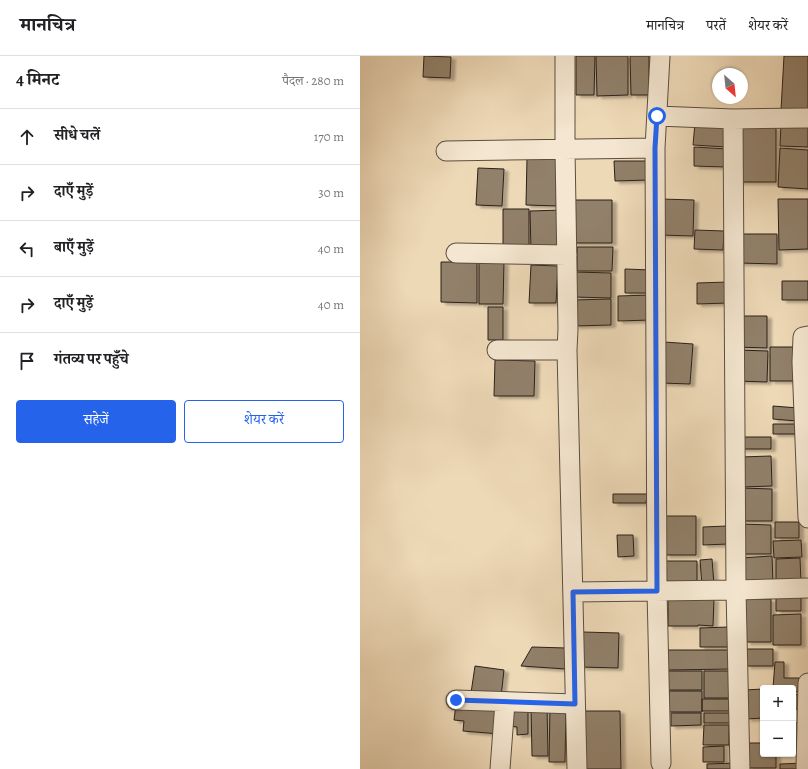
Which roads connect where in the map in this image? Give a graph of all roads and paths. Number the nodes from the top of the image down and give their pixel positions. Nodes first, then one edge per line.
1 (565, 56) edge
2 (660, 56) edge
3 (657, 116) junction
4 (808, 118) edge
5 (733, 119) junction
6 (655, 148) junction
7 (565, 149) junction
8 (446, 151) dead end
9 (456, 253) dead end
10 (567, 255) junction
11 (808, 336) edge
12 (497, 350) dead end
13 (567, 350) junction
14 (808, 518) edge
15 (808, 588) edge
16 (736, 590) junction
17 (657, 591) junction
18 (573, 592) junction
19 (808, 683) edge
20 (456, 700) dead end
21 (505, 702) junction
22 (575, 704) junction
23 (661, 763) dead end
24 (806, 767) dead end
25 (500, 769) edge
26 (577, 769) edge
27 (740, 769) edge

1 - 7 street
2 - 3 street
3 - 5 street
3 - 6 street
4 - 5 street
5 - 16 street
6 - 7 street
6 - 17 street
7 - 8 street
7 - 10 street
9 - 10 street
10 - 13 street
11 - 14 street
12 - 13 street
13 - 18 street
15 - 16 street
16 - 17 street
16 - 27 street
17 - 18 street
17 - 23 street
18 - 22 street
19 - 24 street
20 - 21 street
21 - 22 street
21 - 25 street
22 - 26 street

